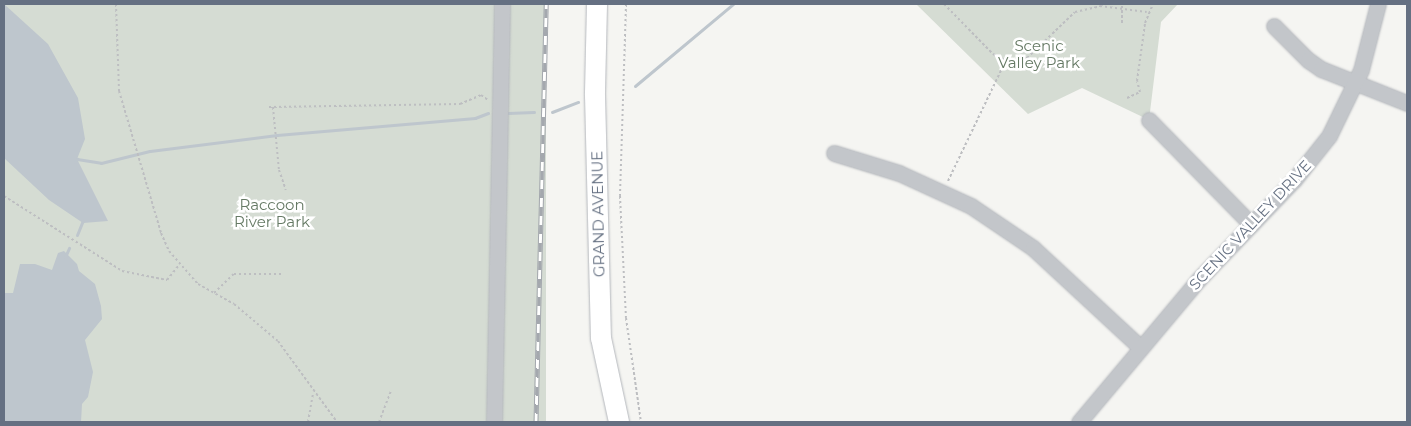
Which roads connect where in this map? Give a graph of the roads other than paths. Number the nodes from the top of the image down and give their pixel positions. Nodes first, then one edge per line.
1 (502, 4) edge
2 (597, 4) edge
3 (1378, 4) edge
4 (1274, 26) dead end
5 (1357, 82) junction
6 (1407, 103) edge
7 (1149, 120) dead end
8 (834, 153) dead end
9 (1251, 224) junction
10 (1140, 347) junction
11 (494, 422) edge
12 (619, 422) edge
13 (1078, 422) edge

1 - 11 street
2 - 12 main road, GRAND AVENUE
3 - 5 street, SCENIC VALLEY DRIVE
4 - 5 street
5 - 6 street
5 - 9 street, SCENIC VALLEY DRIVE
7 - 9 street
8 - 10 street
9 - 10 street, SCENIC VALLEY DRIVE
10 - 13 street, SCENIC VALLEY DRIVE

